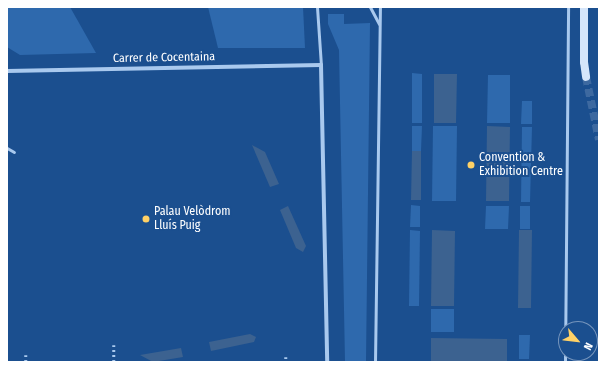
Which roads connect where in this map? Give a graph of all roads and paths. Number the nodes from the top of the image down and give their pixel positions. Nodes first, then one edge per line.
1 (317, 7) edge
2 (370, 7) edge
3 (380, 7) edge
4 (568, 7) edge
5 (584, 7) edge
6 (380, 25) junction
7 (321, 65) junction
8 (7, 71) edge
9 (586, 77) tunnel mouth
10 (7, 148) edge
11 (14, 152) dead end
12 (114, 345) dead end
13 (26, 354) dead end
14 (286, 356) dead end
15 (26, 362) edge
16 (114, 362) edge
17 (286, 362) edge
18 (327, 362) edge
19 (375, 362) edge
20 (565, 362) edge

1 - 7 lane
2 - 6 lane
3 - 6 lane
4 - 20 lane
5 - 9 main road
6 - 19 lane
7 - 8 street, Carrer de Cocentaina
7 - 18 street
10 - 11 lane
12 - 16 path
13 - 15 path
14 - 17 path

